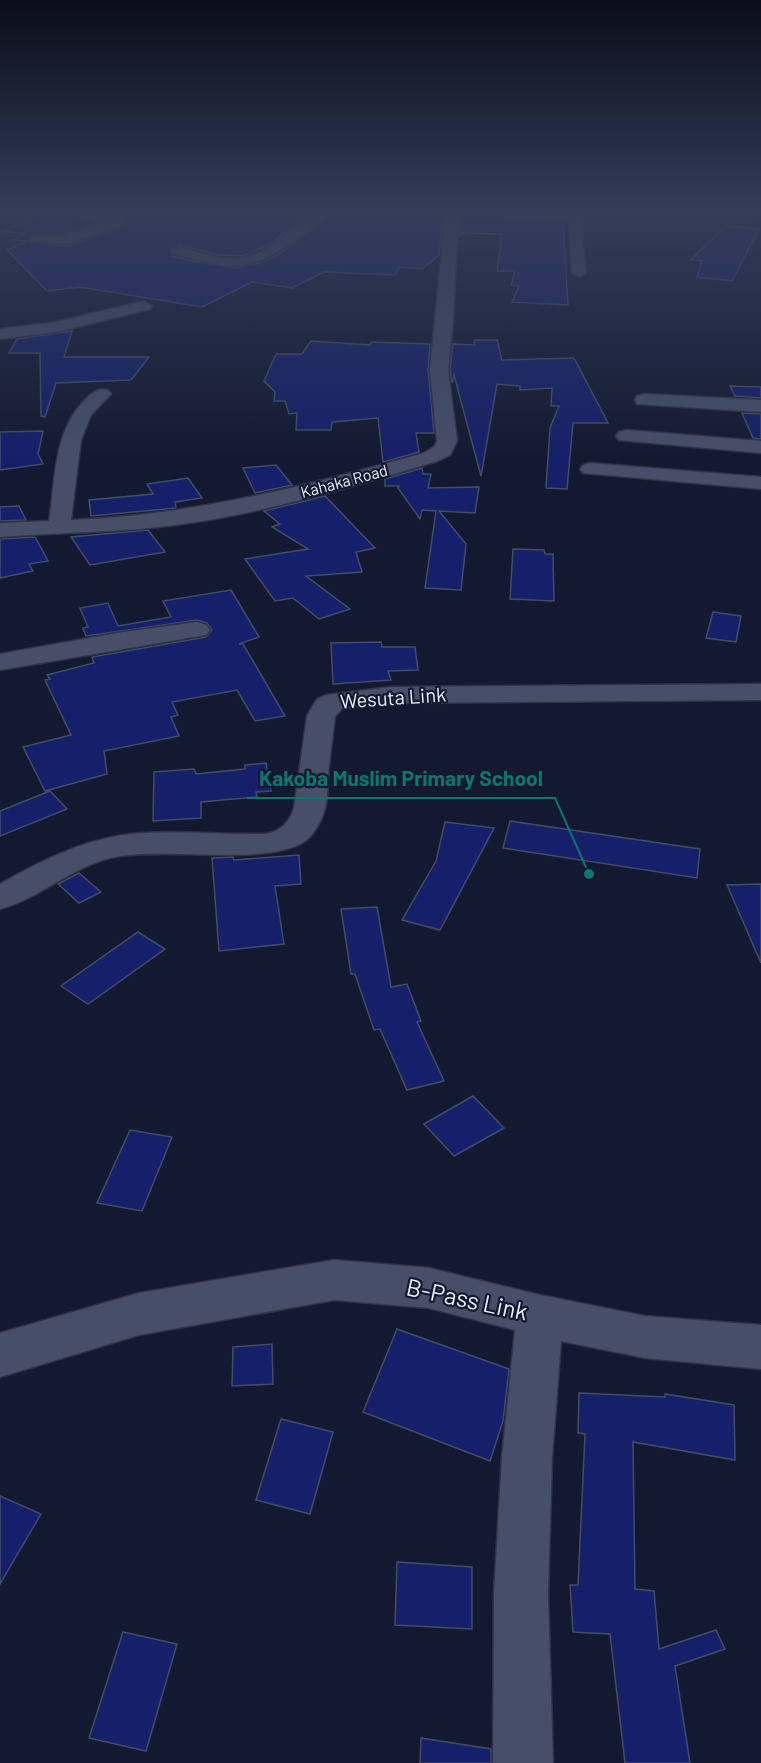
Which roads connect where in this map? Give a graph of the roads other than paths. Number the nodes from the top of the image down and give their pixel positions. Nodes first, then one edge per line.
1 (446, 292) edge
2 (144, 306) dead end
3 (0, 334) edge
4 (102, 394) dead end
5 (644, 400) dead end
6 (761, 406) edge
7 (626, 436) dead end
8 (761, 447) edge
9 (590, 469) dead end
10 (761, 483) edge
11 (59, 526) junction
12 (0, 530) edge
13 (197, 630) dead end
14 (0, 662) edge
15 (761, 692) edge
16 (0, 898) edge
17 (540, 1316) junction
18 (761, 1347) edge
19 (0, 1355) edge
20 (523, 1763) edge

1 - 11 street, Kahaka Road
2 - 3 street
4 - 11 street
5 - 6 street
7 - 8 street
9 - 10 street
11 - 12 street, Kahaka Road
13 - 14 street
15 - 16 street, Wesuta Link
17 - 18 street, B-Pass Link
17 - 19 street, B-Pass Link
17 - 20 street

